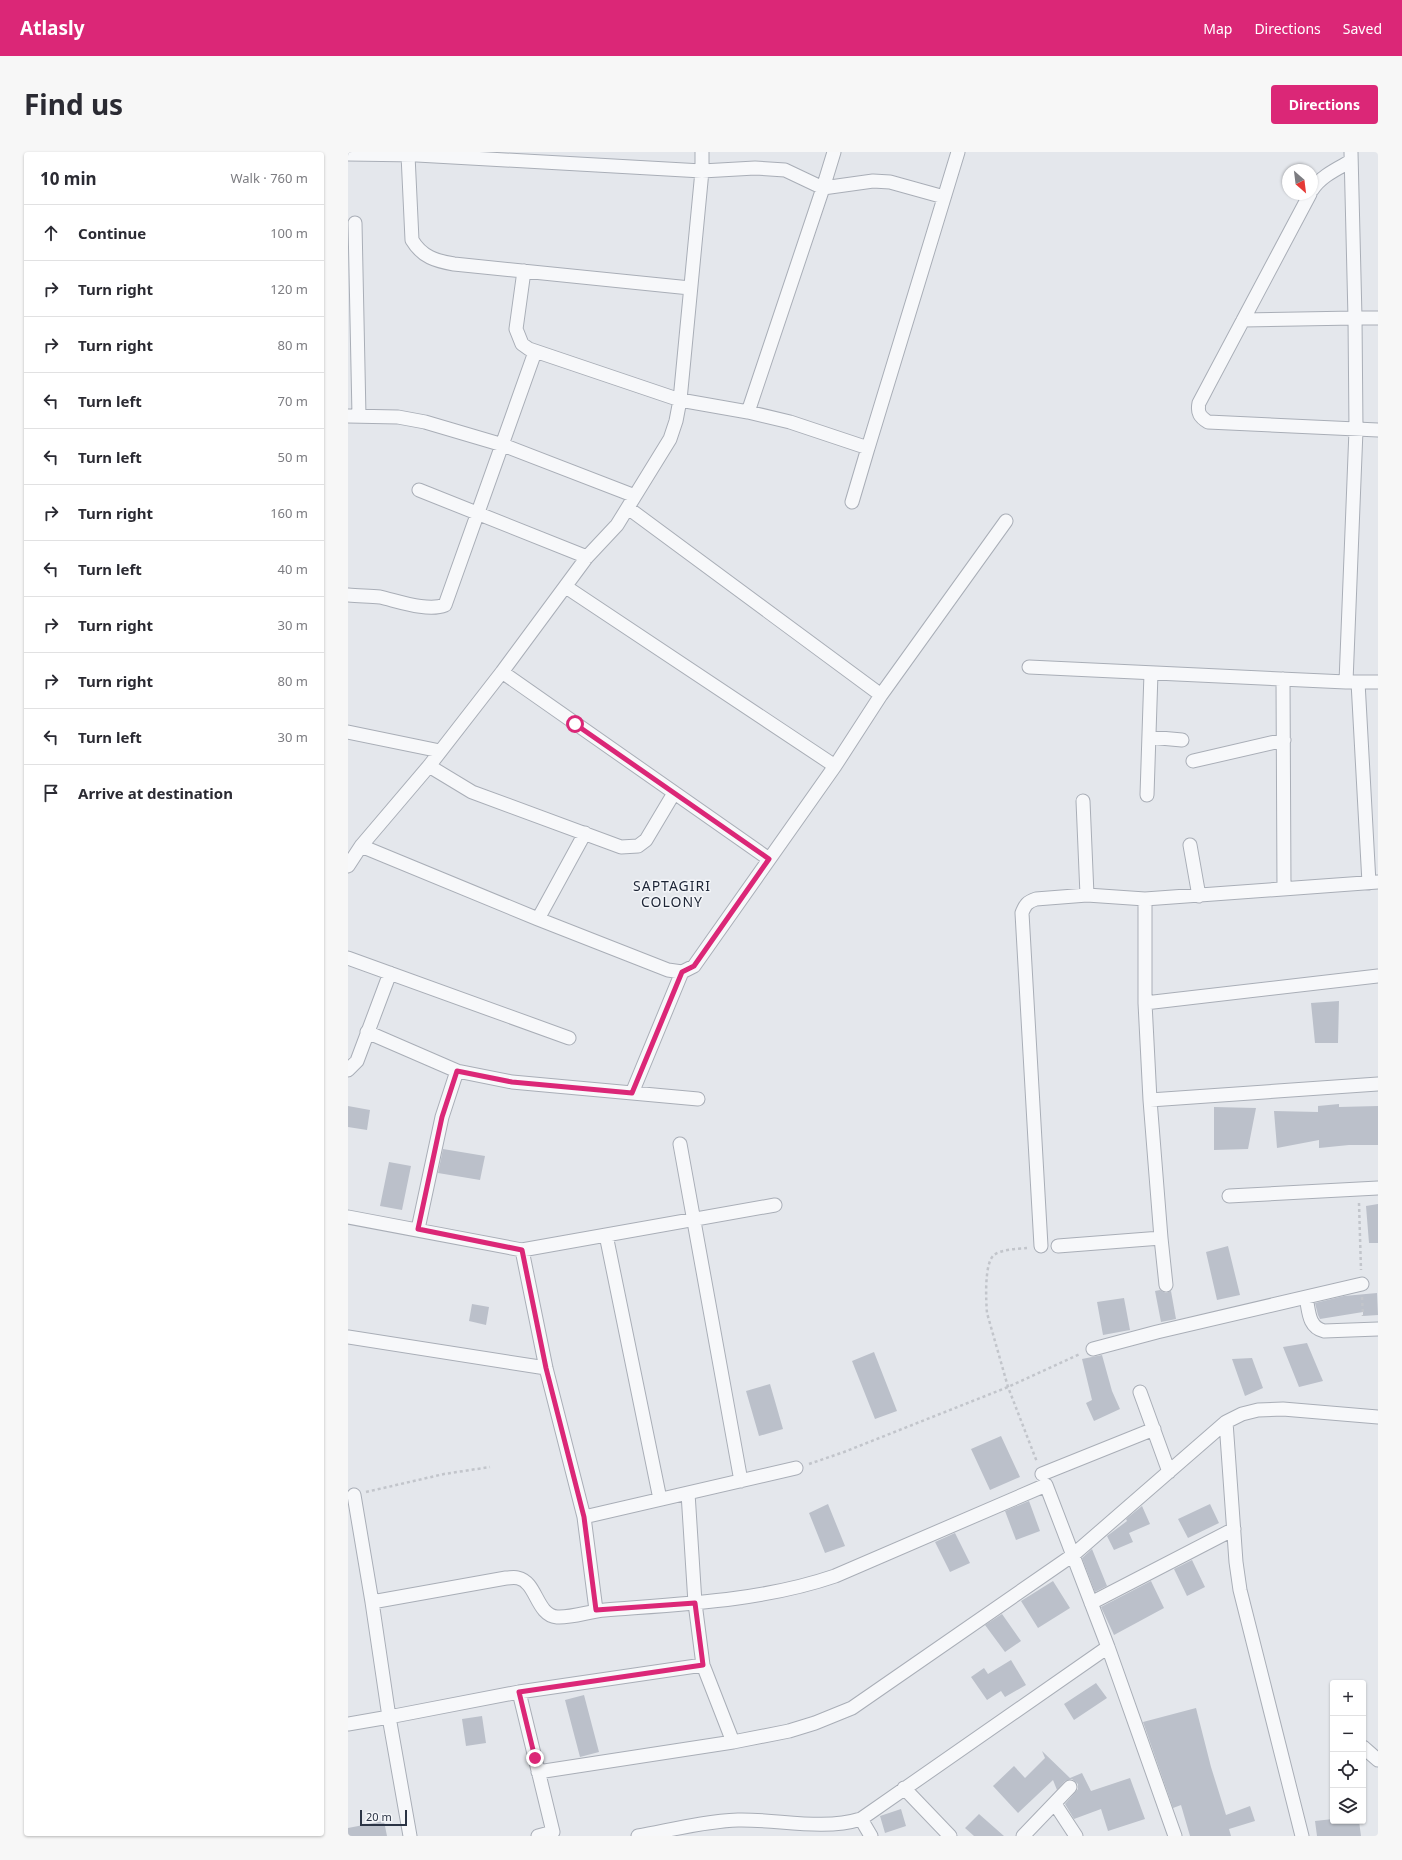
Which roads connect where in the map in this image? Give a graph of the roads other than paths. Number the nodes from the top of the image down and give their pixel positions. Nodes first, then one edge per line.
1 (702, 152) edge
2 (834, 152) edge
3 (958, 152) edge
4 (348, 154) edge
5 (408, 155) junction
6 (1351, 156) edge
7 (702, 171) junction
8 (1318, 182) edge
9 (823, 188) junction
10 (944, 197) junction
11 (1307, 200) edge
12 (355, 223) dead end
13 (524, 271) junction
14 (690, 288) junction
15 (1355, 318) junction
16 (1378, 318) edge
17 (1242, 320) junction
18 (535, 352) junction
19 (680, 400) junction
20 (748, 412) junction
21 (353, 416) edge
22 (1356, 430) junction
23 (1378, 430) edge
24 (503, 445) junction
25 (868, 448) junction
26 (419, 490) dead end
27 (635, 496) junction
28 (852, 502) dead end
29 (628, 508) junction
30 (478, 514) junction
31 (1006, 521) dead end
32 (587, 557) junction
33 (566, 586) junction
34 (348, 595) edge
35 (1029, 667) dead end
36 (502, 672) junction
37 (1151, 673) junction
38 (1284, 679) junction
39 (1352, 682) junction
40 (1378, 682) edge
41 (881, 695) junction
42 (348, 732) edge
43 (1149, 737) junction
44 (1182, 740) dead end
45 (1284, 740) junction
46 (440, 751) junction
47 (1193, 762) dead end
48 (429, 766) junction
49 (835, 766) junction
50 (674, 793) junction
51 (1148, 795) dead end
52 (1083, 801) dead end
53 (585, 834) junction
54 (361, 846) junction
55 (1190, 846) dead end
56 (769, 859) junction
57 (348, 866) edge
58 (1374, 882) edge
59 (1284, 888) junction
60 (1087, 895) junction
61 (1199, 896) junction
62 (1145, 899) junction
63 (538, 919) junction
64 (348, 958) edge
65 (682, 972) junction
66 (390, 973) junction
67 (1378, 976) edge
68 (1145, 1003) junction
69 (368, 1032) junction
70 (569, 1038) dead end
71 (348, 1070) edge
72 (457, 1071) junction
73 (1378, 1084) edge
74 (632, 1093) junction
75 (698, 1099) dead end
76 (1150, 1100) junction
77 (680, 1144) dead end
78 (1378, 1188) edge
79 (1229, 1196) dead end
80 (775, 1205) dead end
81 (348, 1217) edge
82 (694, 1219) junction
83 (418, 1229) junction
84 (606, 1234) junction
85 (1161, 1238) junction
86 (1041, 1246) road end
87 (1058, 1246) dead end
88 (522, 1250) junction
89 (1362, 1284) road end
90 (1166, 1285) dead end
91 (1306, 1297) junction
92 (1378, 1329) edge
93 (348, 1336) edge
94 (1094, 1349) road end
95 (546, 1368) junction
96 (1140, 1392) dead end
97 (1378, 1417) edge
98 (1226, 1422) junction
99 (1154, 1429) junction
100 (796, 1468) road end
101 (1169, 1472) junction
102 (1042, 1474) road end
103 (740, 1481) junction
104 (688, 1493) junction
105 (354, 1495) road end
106 (660, 1499) junction
107 (584, 1517) junction
108 (1234, 1529) junction
109 (1073, 1555) junction
110 (372, 1602) junction
111 (695, 1603) junction
112 (1091, 1603) junction
113 (596, 1610) junction
114 (1108, 1647) junction
115 (703, 1665) junction
116 (519, 1692) junction
117 (389, 1717) junction
118 (348, 1724) edge
119 (733, 1742) junction
120 (1366, 1750) edge
121 (1378, 1760) edge
122 (538, 1772) junction
123 (1070, 1787) dead end
124 (904, 1788) junction
125 (1055, 1804) junction
126 (861, 1819) junction
127 (553, 1834) edge
128 (410, 1836) edge
129 (538, 1836) edge
130 (638, 1836) edge
131 (870, 1836) edge
132 (950, 1836) edge
133 (1023, 1836) edge
134 (1076, 1836) edge
135 (1175, 1836) edge
136 (1302, 1836) edge

1 - 7 street
2 - 9 street
3 - 10 street
4 - 5 street
5 - 7 street
5 - 13 street
6 - 8 street
6 - 15 street
7 - 9 street
7 - 14 street
9 - 10 street
9 - 20 street
10 - 25 street
11 - 17 street
12 - 21 street
13 - 14 street
13 - 18 street
14 - 19 street
15 - 16 street
15 - 17 street
15 - 22 street
17 - 22 street
18 - 19 street
18 - 24 street
19 - 20 street
19 - 27 street
20 - 25 street
21 - 24 street
22 - 23 street
22 - 39 street
24 - 27 street
24 - 30 street
25 - 28 street
26 - 30 street
27 - 29 street
29 - 32 street
29 - 41 street
30 - 32 street
30 - 34 street
31 - 41 street
32 - 33 street
33 - 36 street
33 - 49 street
35 - 37 street
36 - 46 street
36 - 50 street
37 - 38 street
37 - 43 street
38 - 39 street
38 - 45 street
39 - 40 street
39 - 58 street
41 - 49 street
42 - 46 street
43 - 44 street
43 - 51 street
45 - 47 street
45 - 59 street
46 - 48 street
48 - 53 street
48 - 54 street
49 - 56 street
50 - 53 street
50 - 56 street
52 - 60 street
53 - 63 street
54 - 57 street
54 - 63 street
55 - 61 street
56 - 65 street
58 - 59 street
59 - 61 street
60 - 62 street
60 - 86 street
61 - 62 street
62 - 68 street
63 - 65 street
64 - 66 street
65 - 74 street
66 - 69 street
66 - 70 street
67 - 68 street
68 - 76 street
69 - 71 street
69 - 72 street
72 - 74 street
72 - 83 street
73 - 76 street
74 - 75 street
76 - 85 street
77 - 82 street
78 - 79 street
80 - 82 street
81 - 83 street
82 - 84 street
82 - 103 street
83 - 88 street
84 - 88 street
84 - 106 street
85 - 87 street
85 - 90 street
88 - 95 street
89 - 91 street
91 - 92 street
91 - 94 street
93 - 95 street
95 - 107 street
96 - 99 street
97 - 98 street
98 - 101 street
98 - 108 street
99 - 101 street
99 - 102 street
100 - 103 street
101 - 109 street
103 - 104 street
104 - 106 street
104 - 111 street
105 - 110 street
106 - 107 street
107 - 113 street
108 - 112 street
108 - 136 street
109 - 111 street
109 - 112 street
109 - 119 street
110 - 113 street
110 - 117 street
111 - 113 street
111 - 115 street
112 - 114 street
114 - 124 street
114 - 135 street
115 - 116 street
115 - 119 street
116 - 117 street
116 - 122 street
117 - 118 street
117 - 128 street
119 - 122 street
120 - 121 street
122 - 127 street
123 - 125 street
124 - 126 street
124 - 132 street
125 - 133 street
125 - 134 street
126 - 130 street
126 - 131 street
127 - 129 street

